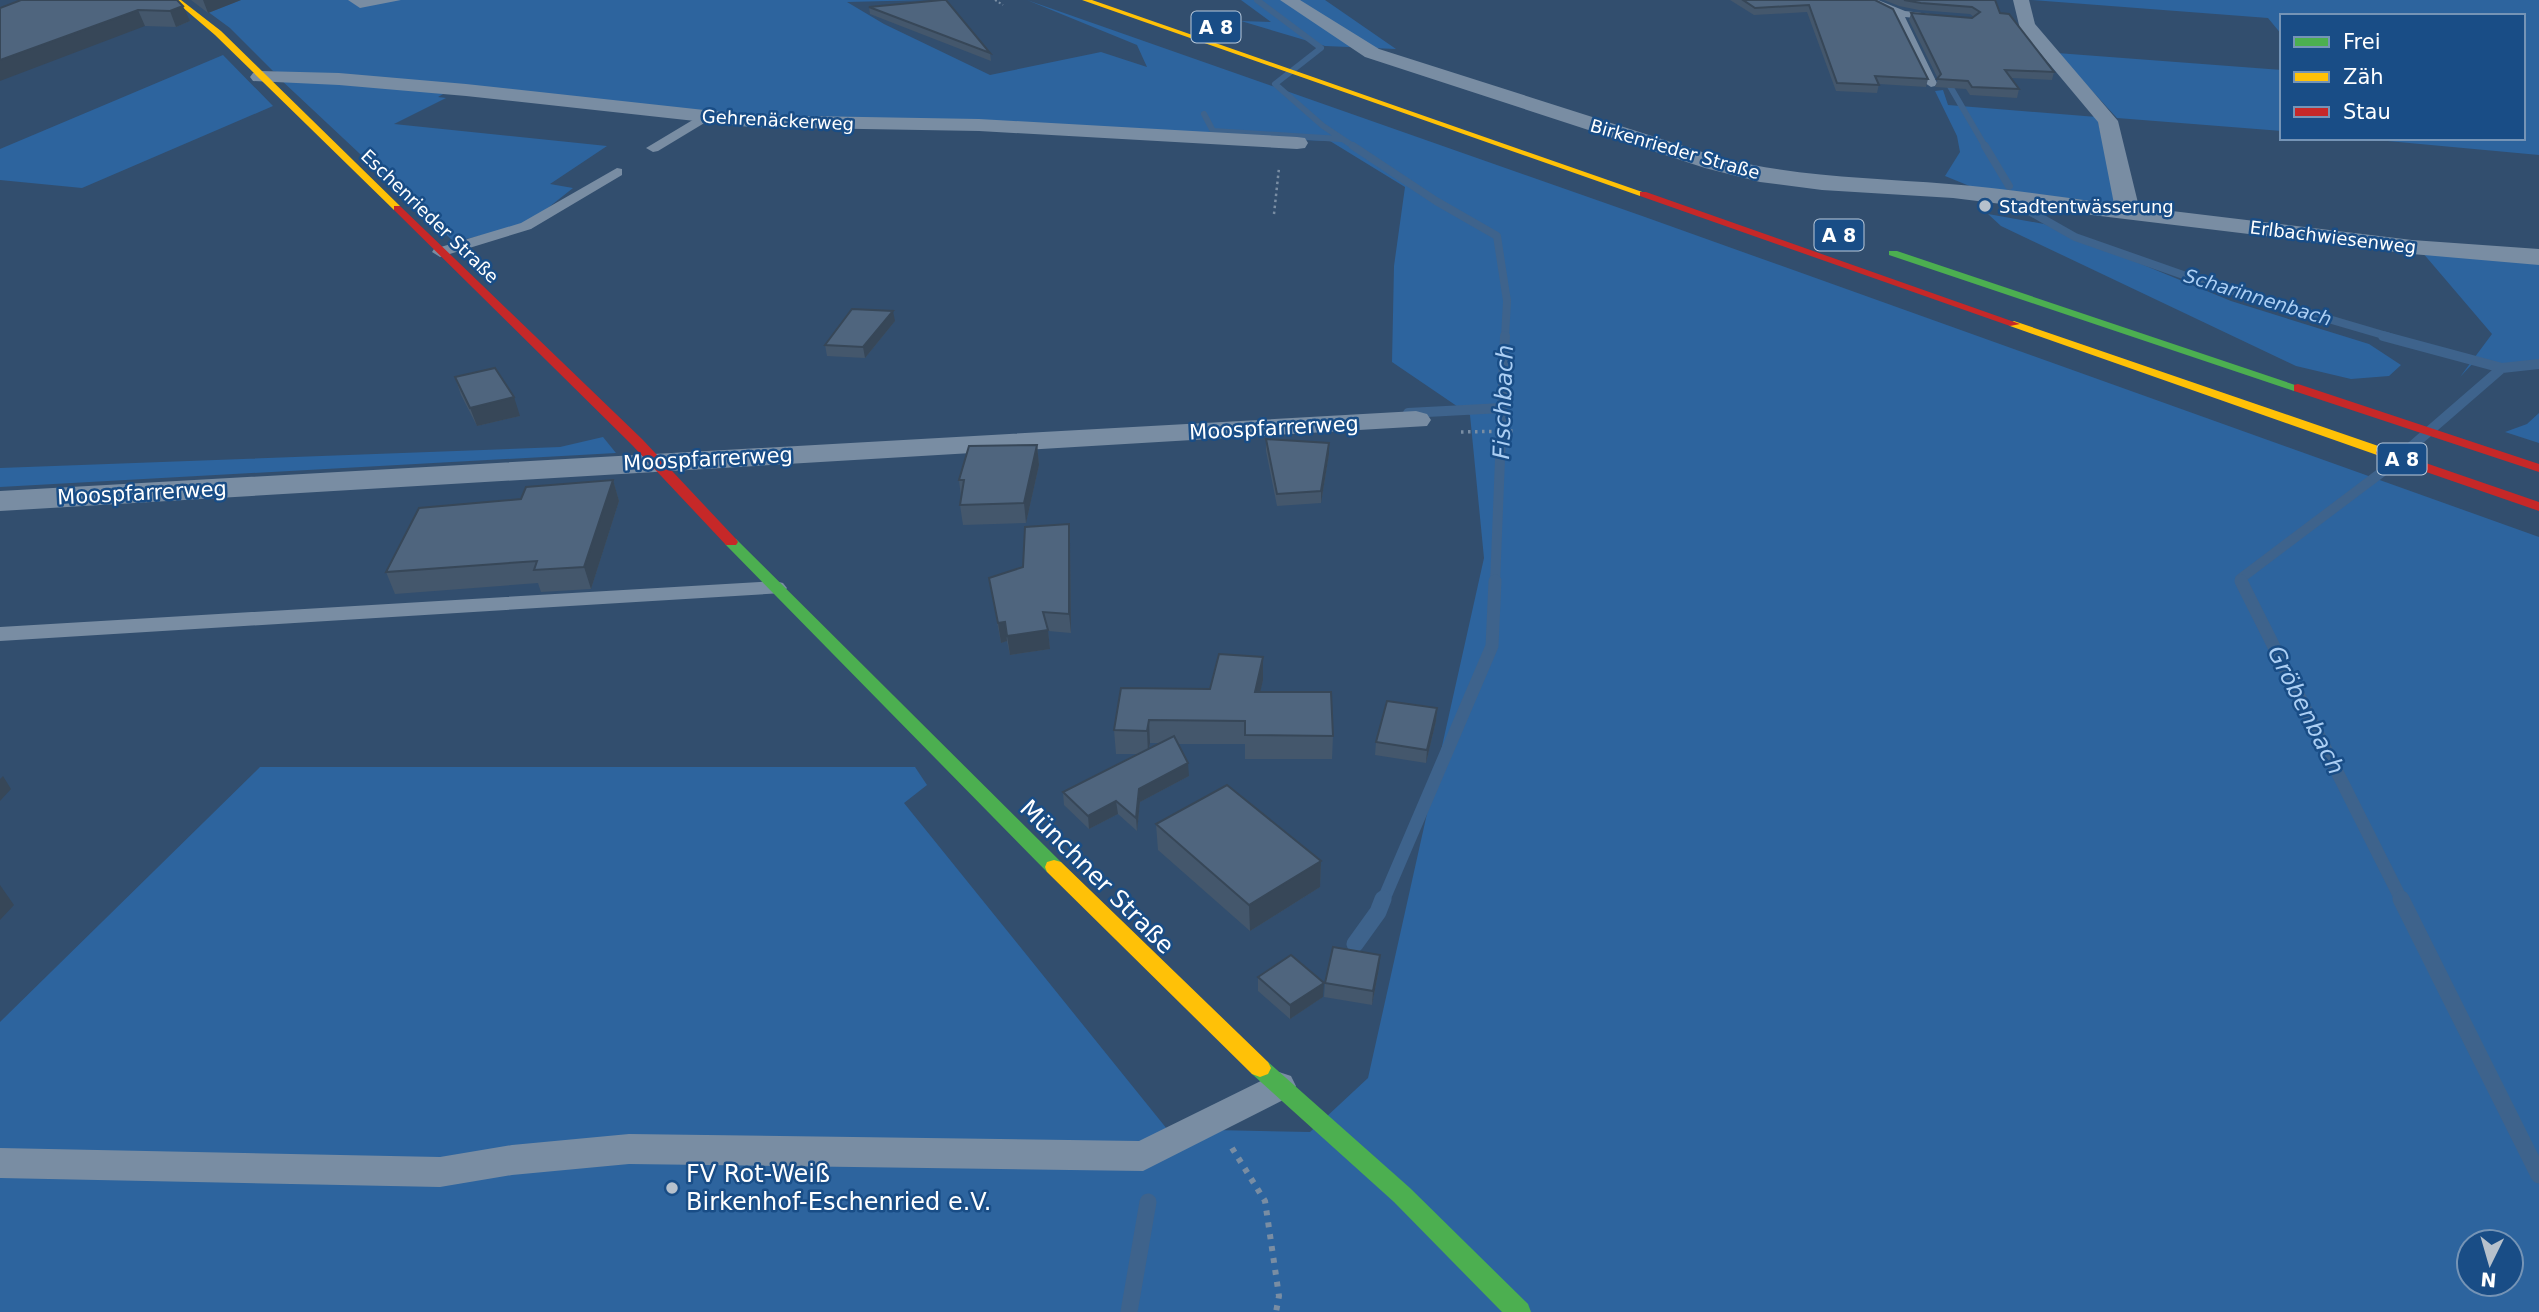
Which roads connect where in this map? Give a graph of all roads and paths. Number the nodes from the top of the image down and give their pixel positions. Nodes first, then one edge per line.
1 (177, 0) edge
2 (353, 0) edge
3 (396, 0) edge
4 (995, 0) edge
5 (1085, 0) edge
6 (1288, 0) edge
7 (1870, 0) edge
8 (2021, 0) edge
9 (1003, 5) dead end
10 (1900, 14) junction
11 (1958, 19) edge
12 (260, 77) junction
13 (1931, 83) edge
14 (706, 116) junction
15 (1289, 143) joint
16 (653, 148) dead end
17 (617, 172) dead end
18 (2128, 212) junction
19 (1274, 214) dead end
20 (1872, 246) dead end
21 (440, 252) junction
22 (2539, 257) edge
23 (1416, 420) dead end
24 (1513, 430) dead end
25 (1461, 432) dead end
26 (655, 462) junction
27 (2539, 468) edge
28 (0, 501) edge
29 (2539, 507) edge
30 (775, 588) junction
31 (0, 635) edge
32 (1279, 1086) junction
33 (1215, 1120) junction
34 (0, 1163) edge
35 (1276, 1312) edge
36 (1519, 1312) edge

1 - 12 main road, Eschenrieder Straße
2 - 3 lane
4 - 9 path
5 - 29 main road, A 8
6 - 18 street, Birkenrieder Straße
7 - 10 lane
8 - 18 street
10 - 11 lane
10 - 13 lane
12 - 14 street, Gehrenäckerweg
12 - 21 main road, Eschenrieder Straße
14 - 15 street, Gehrenäckerweg
14 - 16 lane
15 - 19 path
17 - 21 lane
18 - 22 street, Erlbachwiesenweg
20 - 27 main road, A 8
21 - 26 main road, Eschenrieder Straße
23 - 26 street, Moospfarrerweg
24 - 25 path
26 - 28 street, Moospfarrerweg
26 - 30 main road, Münchner Straße
30 - 31 lane
30 - 32 main road, Münchner Straße
32 - 33 lane
32 - 36 main road, Münchner Straße
33 - 34 lane
33 - 35 path

